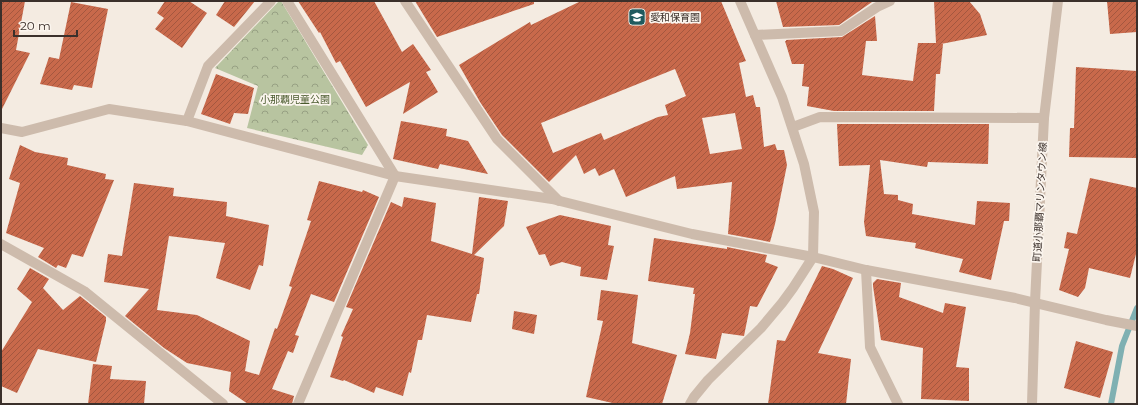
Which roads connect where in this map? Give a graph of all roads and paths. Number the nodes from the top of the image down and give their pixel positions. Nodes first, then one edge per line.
1 (271, 1) edge
2 (287, 1) edge
3 (405, 1) edge
4 (740, 1) edge
5 (890, 1) edge
6 (1058, 1) edge
7 (755, 34) junction
8 (1044, 118) junction
9 (187, 121) junction
10 (792, 127) junction
11 (1, 128) edge
12 (395, 176) junction
13 (560, 202) junction
14 (1, 244) edge
15 (813, 257) junction
16 (866, 270) junction
17 (1035, 302) junction
18 (1137, 326) edge
19 (223, 404) edge
20 (298, 404) edge
21 (690, 404) edge
22 (898, 404) edge
23 (1032, 404) edge

1 - 9 street
2 - 12 street
3 - 13 street
4 - 7 street
5 - 7 street
6 - 8 street, 町道小那覇マリンタウン線
7 - 10 street
8 - 10 street
8 - 17 street, 町道小那覇マリンタウン線
9 - 11 street
9 - 12 street
10 - 15 street
12 - 13 street
12 - 20 street
13 - 15 street
14 - 19 street
15 - 16 street
15 - 21 street
16 - 17 street
16 - 22 street
17 - 18 street
17 - 23 street, 町道小那覇マリンタウン線

